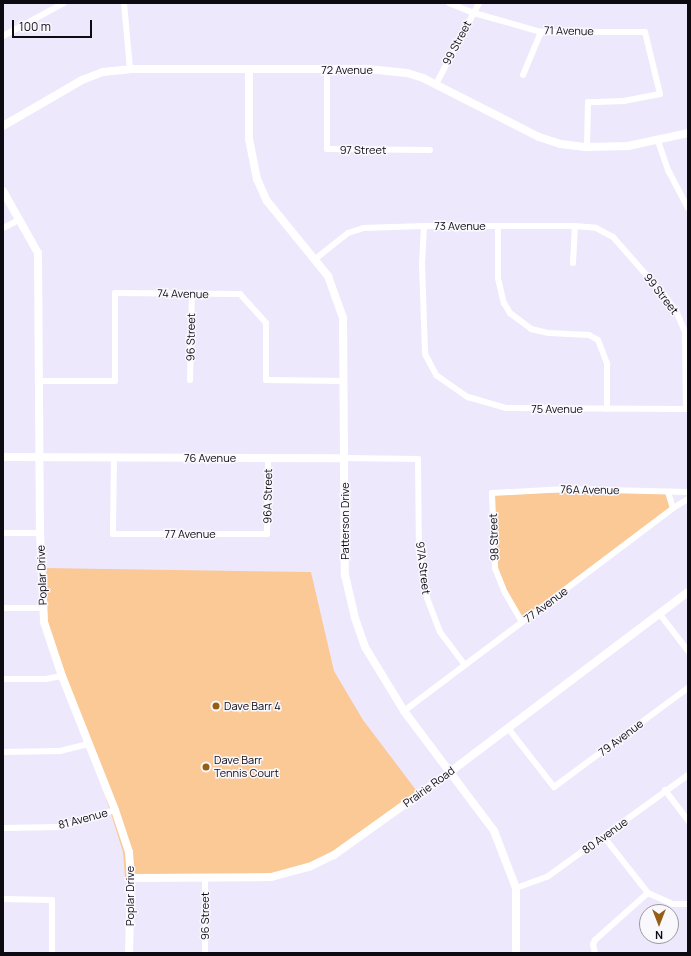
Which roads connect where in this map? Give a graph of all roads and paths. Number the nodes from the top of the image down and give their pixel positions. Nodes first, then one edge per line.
1 (64, 3) edge
2 (124, 3) edge
3 (449, 3) edge
4 (479, 3) edge
5 (474, 13) junction
6 (542, 32) junction
7 (3, 36) edge
8 (130, 69) junction
9 (249, 69) junction
10 (328, 70) junction
11 (523, 75) dead end
12 (436, 84) junction
13 (3, 126) edge
14 (688, 133) edge
15 (658, 141) junction
16 (587, 148) junction
17 (430, 150) dead end
18 (3, 191) edge
19 (688, 208) edge
20 (18, 220) junction
21 (424, 226) junction
22 (498, 226) junction
23 (575, 226) junction
24 (3, 228) edge
25 (613, 237) joint
26 (314, 260) junction
27 (573, 263) dead end
28 (192, 294) junction
29 (686, 332) edge
30 (190, 380) dead end
31 (40, 381) junction
32 (344, 381) junction
33 (608, 409) junction
34 (687, 409) edge
35 (3, 457) edge
36 (40, 458) junction
37 (114, 458) junction
38 (268, 458) junction
39 (344, 458) junction
40 (418, 459) joint
41 (668, 492) junction
42 (688, 492) edge
43 (492, 493) joint
44 (688, 499) edge
45 (673, 508) junction
46 (3, 533) edge
47 (40, 533) junction
48 (267, 534) joint
49 (688, 592) edge
50 (3, 608) edge
51 (43, 608) junction
52 (659, 613) junction
53 (522, 622) junction
54 (688, 651) edge
55 (465, 665) junction
56 (62, 676) junction
57 (3, 679) edge
58 (688, 688) edge
59 (404, 711) junction
60 (508, 728) junction
61 (89, 744) junction
62 (3, 752) edge
63 (450, 772) junction
64 (688, 775) edge
65 (665, 790) junction
66 (115, 810) junction
67 (688, 821) edge
68 (3, 828) edge
69 (604, 837) junction
70 (131, 878) junction
71 (205, 878) junction
72 (516, 888) junction
73 (648, 893) junction
74 (3, 899) edge
75 (688, 904) edge
76 (52, 953) edge
77 (129, 953) edge
78 (205, 953) edge
79 (516, 953) edge
80 (595, 953) edge

1 - 7 street
2 - 8 street
3 - 5 street, 71 Avenue
4 - 5 street, 99 Street
5 - 6 street, 71 Avenue
5 - 12 street, 99 Street
6 - 11 street
6 - 16 street, 71 Avenue
8 - 9 street, 72 Avenue
8 - 13 street, 72 Avenue
9 - 10 street, 72 Avenue
9 - 26 street, Patterson Drive
10 - 12 street, 72 Avenue
10 - 17 street, 97 Street
12 - 16 street, 72 Avenue
14 - 15 street, 72 Avenue
15 - 16 street, 72 Avenue
15 - 19 street
18 - 20 street, Poplar Drive
20 - 24 street
20 - 31 street, Poplar Drive
21 - 22 street, 73 Avenue
21 - 26 street, 73 Avenue
21 - 33 street, 75 Avenue
22 - 23 street, 73 Avenue
22 - 33 street
23 - 25 street, 73 Avenue
23 - 27 street
25 - 29 street, 99 Street
26 - 32 street, Patterson Drive
28 - 30 street, 96 Street
28 - 31 street, 74 Avenue
28 - 32 street, 74 Avenue
29 - 34 street, 99 Street
31 - 36 street, Poplar Drive
32 - 39 street, Patterson Drive
33 - 34 street, 75 Avenue
35 - 36 street, 76 Avenue
36 - 37 street, 76 Avenue
36 - 47 street, Poplar Drive
37 - 38 street, 76 Avenue
37 - 48 street, 77 Avenue
38 - 39 street, 76 Avenue
38 - 48 street, 96A Street
39 - 40 street, 76 Avenue
39 - 59 street, Patterson Drive
40 - 55 street, 97A Street
41 - 42 street, 76A Avenue
41 - 43 street, 76A Avenue
41 - 45 street
43 - 53 street, 98 Street
44 - 45 street, 77 Avenue
45 - 53 street, 77 Avenue
46 - 47 street
47 - 51 street, Poplar Drive
49 - 52 street, Prairie Road
50 - 51 street
51 - 56 street, Poplar Drive
52 - 54 street
52 - 60 street, Prairie Road
53 - 55 street, 77 Avenue
55 - 59 street, 77 Avenue
56 - 57 street
56 - 61 street, Poplar Drive
58 - 60 street, 79 Avenue
59 - 63 street, Patterson Drive
60 - 63 street, Prairie Road
61 - 62 street
61 - 66 street, Poplar Drive
63 - 71 street, Prairie Road
63 - 72 street, Patterson Drive
64 - 65 street, 80 Avenue
65 - 67 street
65 - 69 street, 80 Avenue
66 - 68 street, 81 Avenue
66 - 70 street, Poplar Drive
69 - 72 street, 80 Avenue
69 - 73 street
70 - 71 street, Prairie Road
70 - 77 street, Poplar Drive
71 - 78 street, 96 Street
72 - 79 street, Patterson Drive
73 - 75 street
73 - 80 street
74 - 76 street

